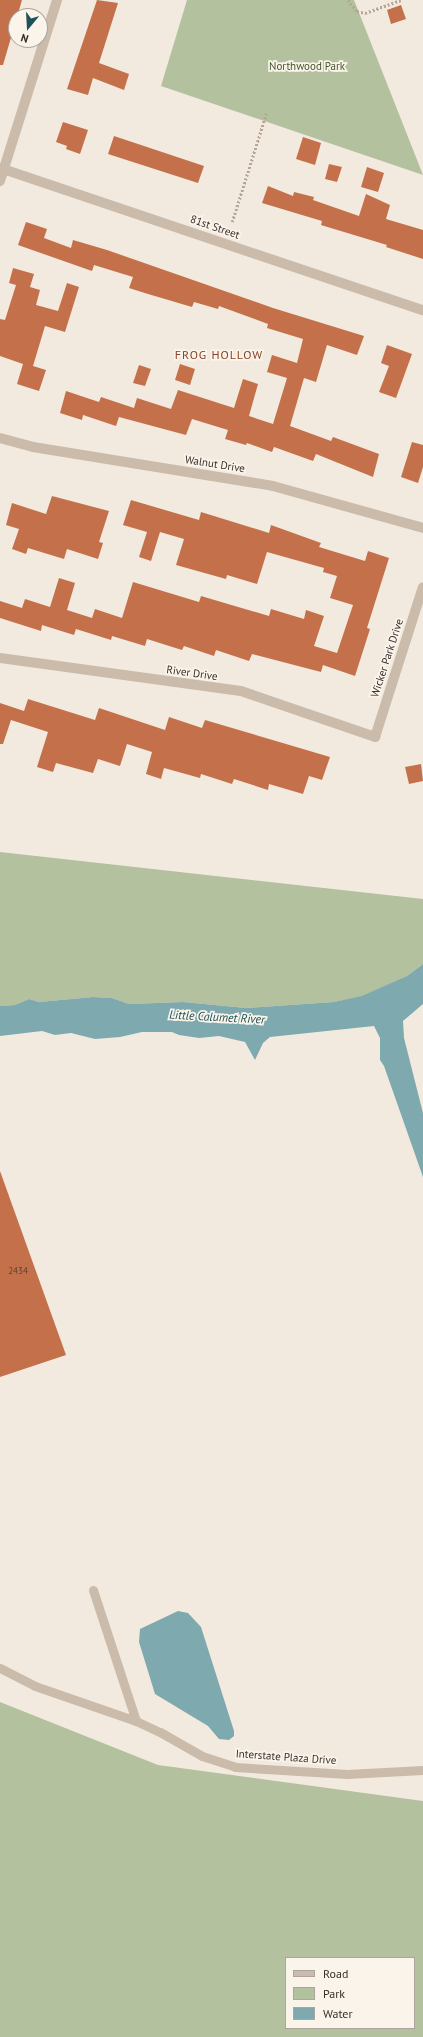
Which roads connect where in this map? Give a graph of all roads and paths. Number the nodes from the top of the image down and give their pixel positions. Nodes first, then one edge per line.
1 (58, 0) edge
2 (348, 0) edge
3 (401, 0) edge
4 (267, 111) dead end
5 (2, 168) edge
6 (0, 181) edge
7 (232, 222) dead end
8 (423, 310) edge
9 (0, 438) edge
10 (423, 528) edge
11 (423, 587) edge
12 (0, 658) edge
13 (375, 737) joint
14 (94, 1590) dead end
15 (0, 1668) edge
16 (136, 1721) junction
17 (423, 1770) edge

1 - 5 street
2 - 3 path
4 - 7 path
5 - 6 street
5 - 8 street, 81st Street
9 - 10 street, Walnut Drive
11 - 13 street, Wicker Park Drive
12 - 13 street, River Drive
14 - 16 lane
15 - 16 lane, Interstate Plaza Drive
16 - 17 lane, Interstate Plaza Drive

